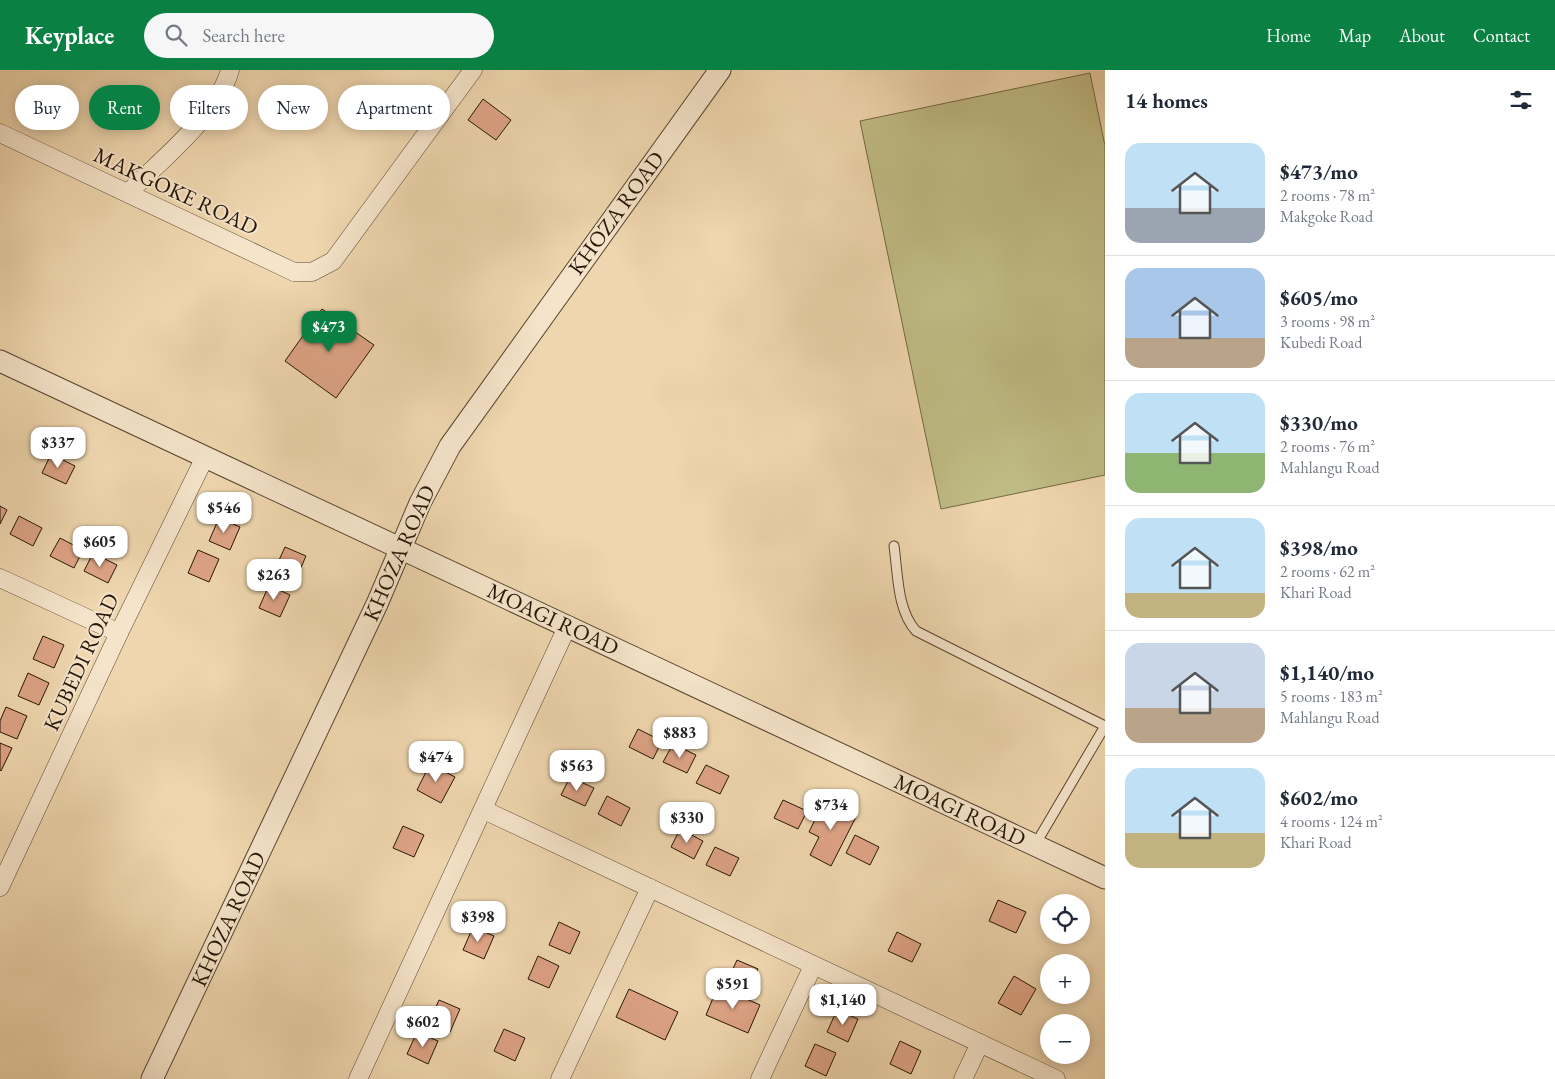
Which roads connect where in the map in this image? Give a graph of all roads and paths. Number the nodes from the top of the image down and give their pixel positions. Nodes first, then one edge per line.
1 (230, 70) edge
2 (473, 70) edge
3 (720, 70) edge
4 (0, 133) edge
5 (128, 193) junction
6 (0, 361) edge
7 (205, 457) junction
8 (894, 546) dead end
9 (402, 548) junction
10 (0, 578) edge
11 (568, 626) junction
12 (119, 634) junction
13 (1105, 726) edge
14 (484, 810) junction
15 (1035, 845) junction
16 (1105, 878) edge
17 (0, 887) edge
18 (650, 888) junction
19 (813, 966) junction
20 (980, 1043) junction
21 (152, 1079) edge
22 (358, 1079) edge
23 (560, 1079) edge
24 (760, 1079) edge
25 (963, 1079) edge
26 (1056, 1079) edge

1 - 5 street
2 - 5 street, MAKGOKE ROAD
3 - 9 street, KHOZA ROAD
4 - 5 street, MAKGOKE ROAD
6 - 7 street, MOAGI ROAD
7 - 9 street, MOAGI ROAD
7 - 12 street, KUBEDI ROAD
8 - 13 lane
9 - 11 street, MOAGI ROAD
9 - 21 street, KHOZA ROAD
10 - 12 street
11 - 14 street
11 - 15 street, MOAGI ROAD
12 - 17 street, KUBEDI ROAD
13 - 15 lane
14 - 18 street
14 - 22 street
15 - 16 street, MOAGI ROAD
18 - 19 street
18 - 23 street
19 - 20 street
19 - 24 street
20 - 25 street
20 - 26 street

